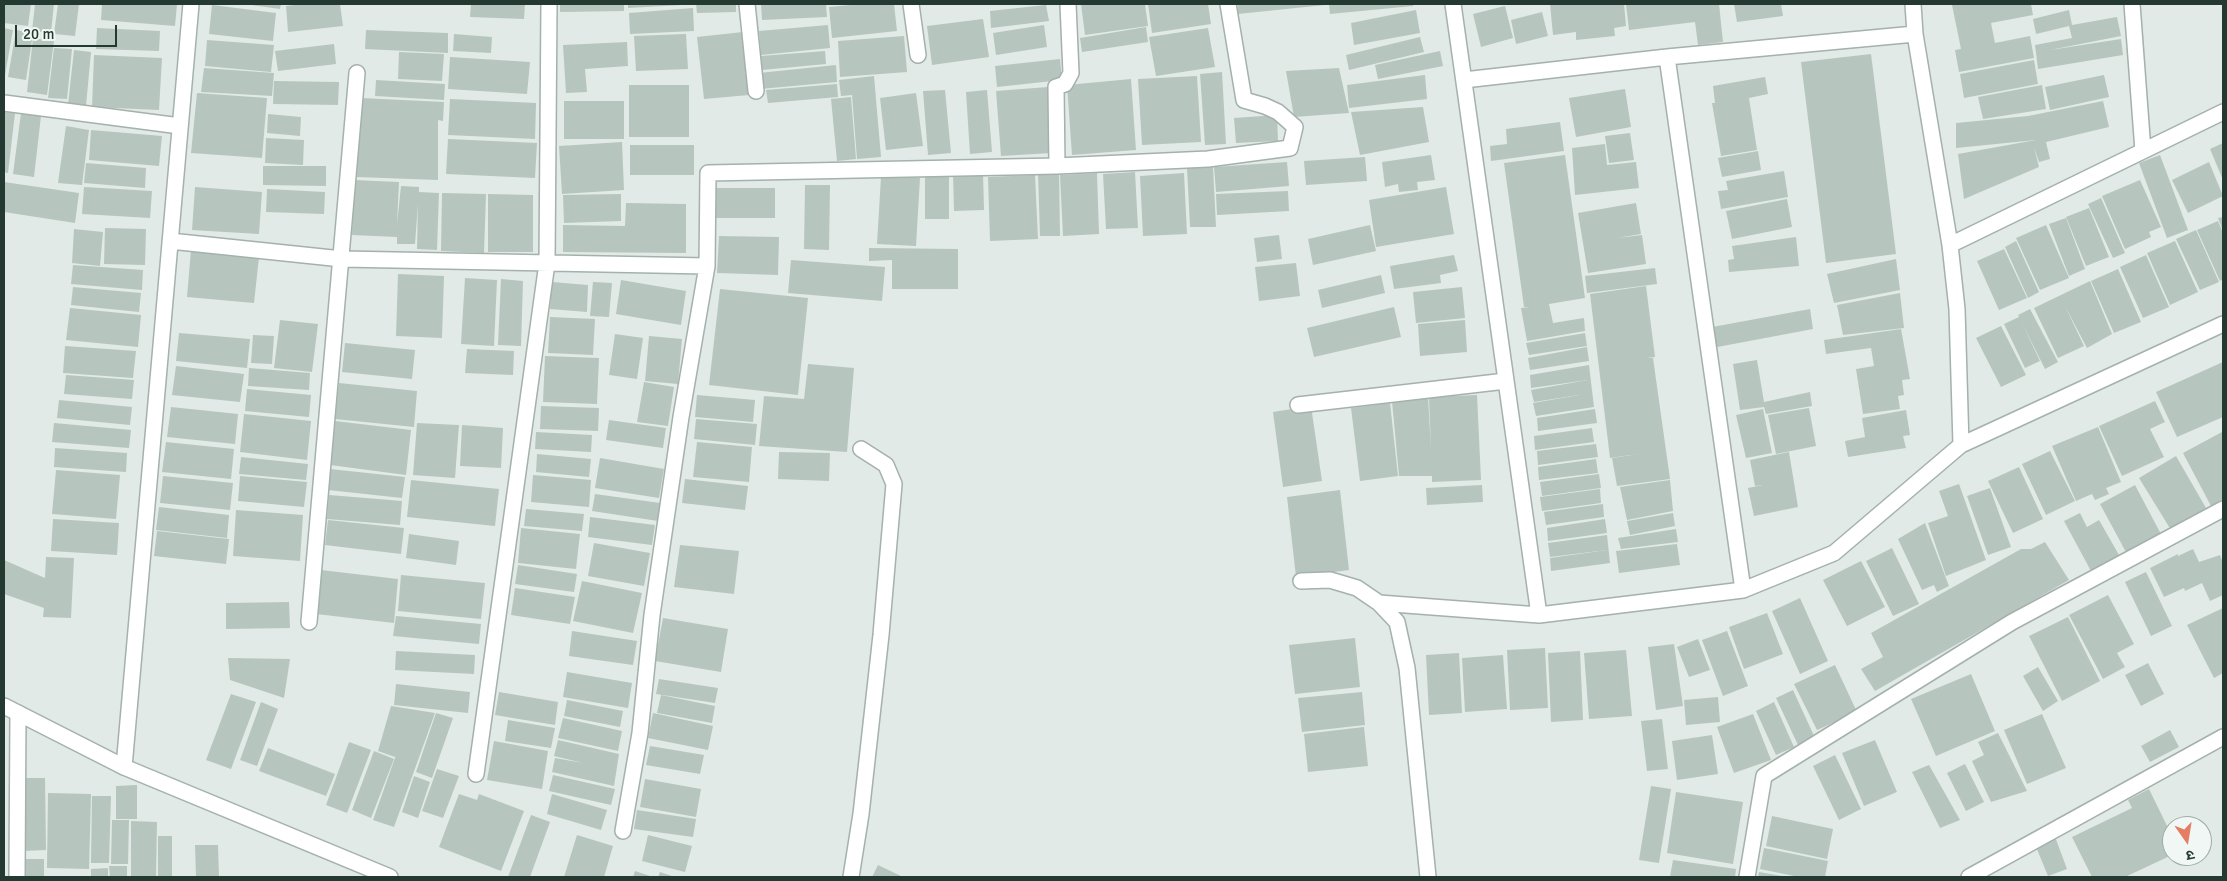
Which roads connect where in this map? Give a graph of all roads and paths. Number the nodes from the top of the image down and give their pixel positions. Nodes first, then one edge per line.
1 (191, 4) edge
2 (549, 4) edge
3 (746, 4) edge
4 (911, 4) edge
5 (1068, 4) edge
6 (1228, 4) edge
7 (1453, 4) edge
8 (1913, 4) edge
9 (2132, 4) edge
10 (1915, 34) junction
11 (918, 55) dead end
12 (1667, 57) junction
13 (357, 73) dead end
14 (1464, 80) junction
15 (756, 91) dead end
16 (4, 103) edge
17 (2223, 112) edge
18 (180, 126) junction
19 (2144, 151) junction
20 (1057, 166) junction
21 (170, 241) junction
22 (1950, 245) junction
23 (342, 259) junction
24 (547, 263) junction
25 (707, 266) junction
26 (2223, 324) edge
27 (1506, 380) junction
28 (1298, 405) dead end
29 (1962, 445) junction
30 (861, 449) dead end
31 (2223, 509) edge
32 (1301, 581) dead end
33 (1742, 590) junction
34 (1379, 603) junction
35 (1539, 616) junction
36 (309, 622) dead end
37 (4, 706) edge
38 (18, 713) junction
39 (2223, 737) edge
40 (124, 767) junction
41 (476, 774) dead end
42 (623, 831) dead end
43 (17, 877) edge
44 (390, 877) edge
45 (851, 877) edge
46 (1428, 877) edge
47 (1747, 877) edge
48 (1969, 877) edge

1 - 18 street
2 - 24 street
3 - 15 street
4 - 11 street
5 - 20 street
6 - 20 street
7 - 14 street
8 - 10 street
9 - 19 street
10 - 12 street
10 - 22 street
12 - 14 street
12 - 33 street
13 - 23 street
14 - 27 street
16 - 18 street
17 - 19 street
18 - 21 street
19 - 22 street
20 - 25 street
21 - 23 street
21 - 40 street
22 - 29 street
23 - 24 street
23 - 36 street
24 - 25 street
24 - 41 street
25 - 42 street
26 - 29 street
27 - 28 street
27 - 35 street
29 - 33 street
30 - 45 street
31 - 47 street
32 - 34 street
33 - 35 street
34 - 35 street
34 - 46 street
37 - 38 street
38 - 40 street
38 - 43 street
39 - 48 street
40 - 44 street

